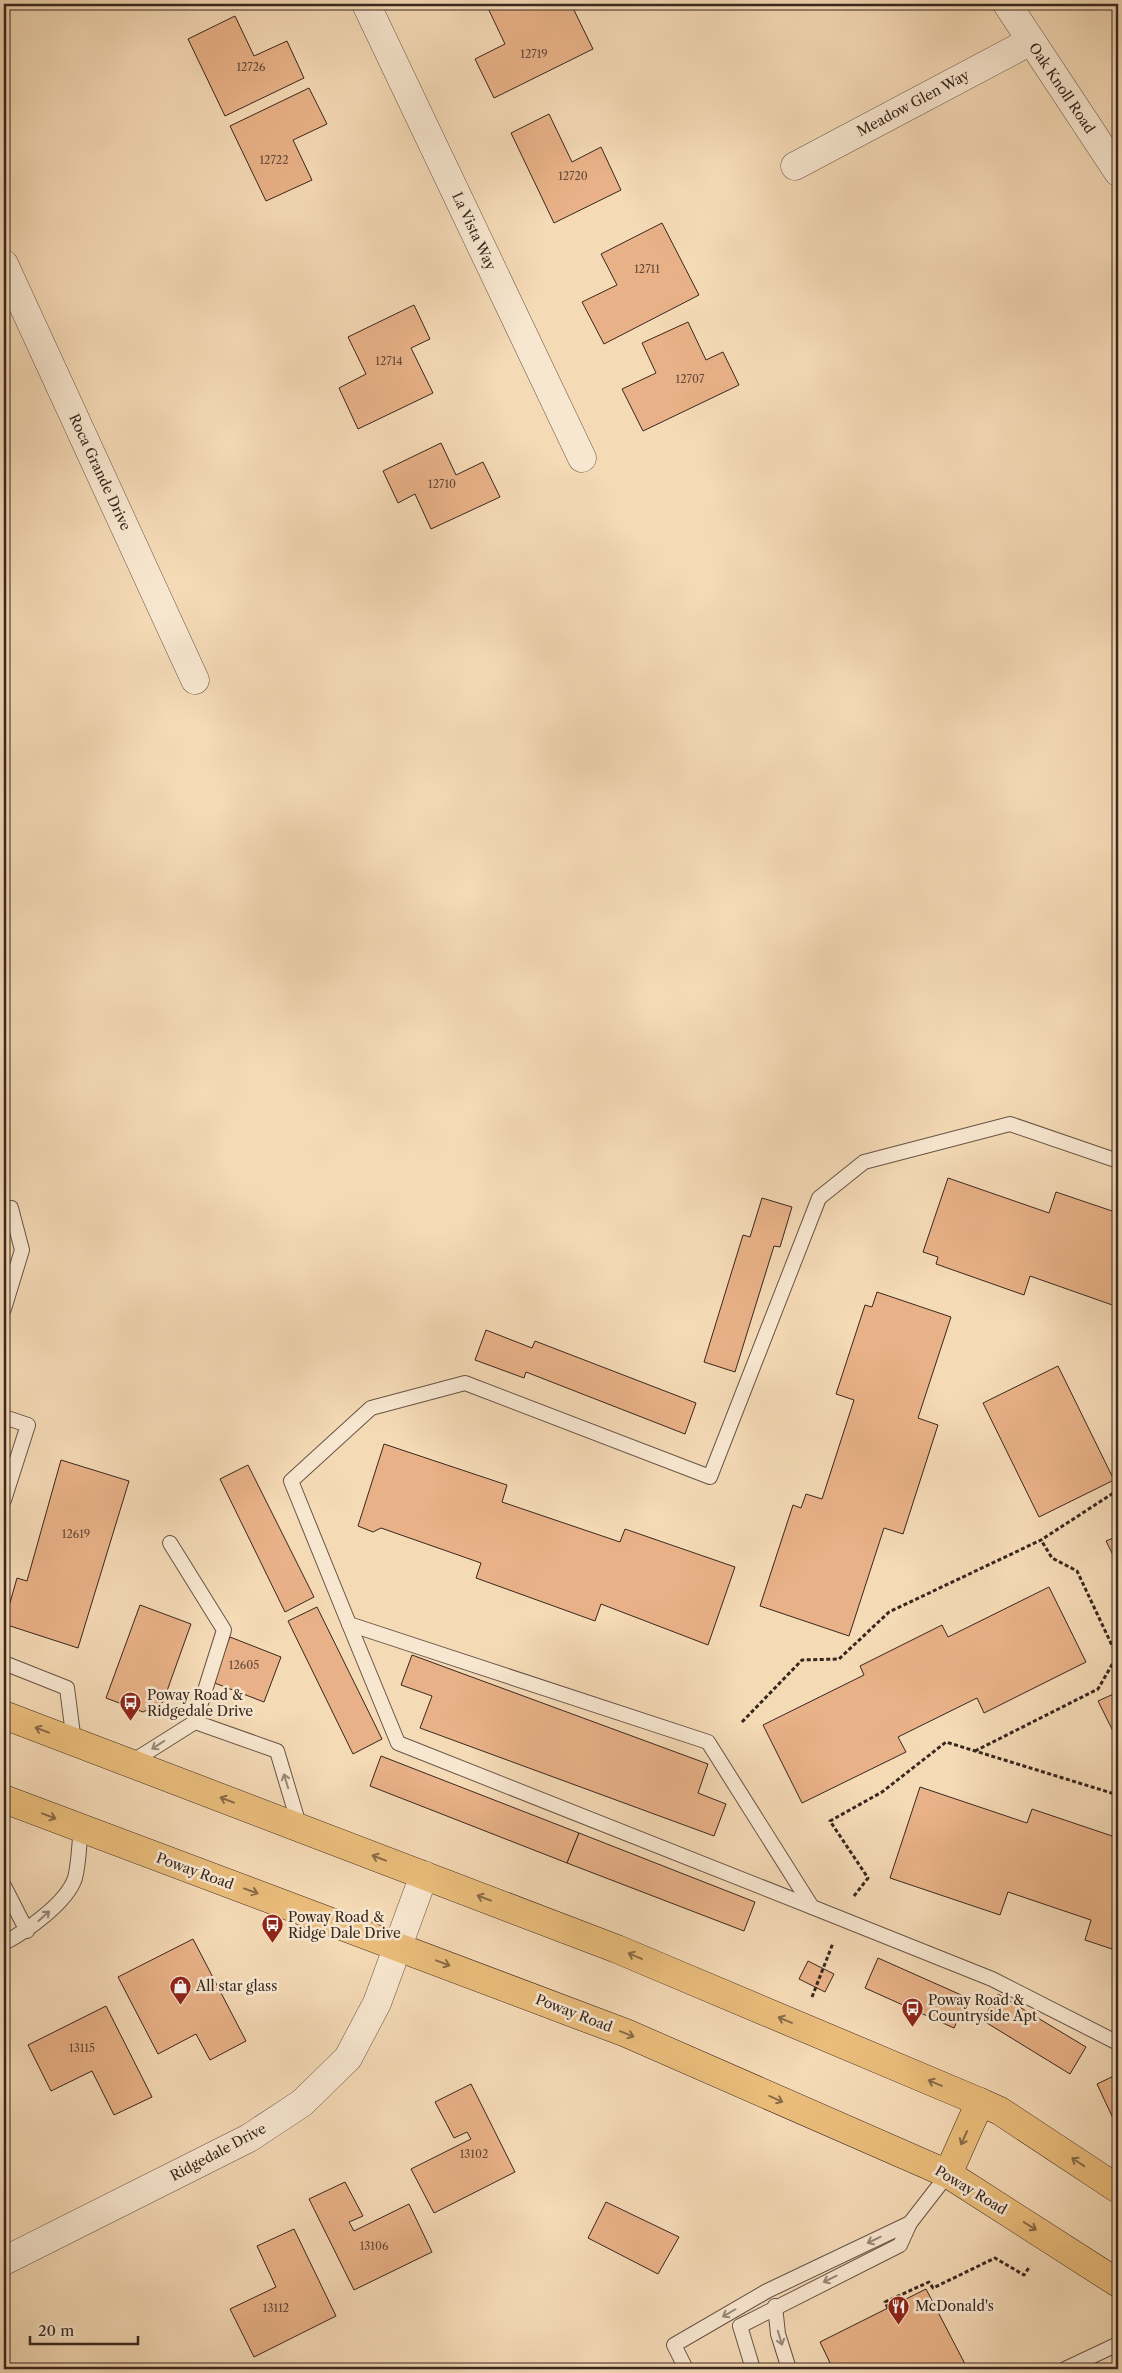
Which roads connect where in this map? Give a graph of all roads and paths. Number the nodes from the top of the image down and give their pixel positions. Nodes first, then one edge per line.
1 (366, 4) edge
2 (1007, 4) edge
3 (1031, 41) junction
4 (796, 166) dead end
5 (1118, 172) edge
6 (4, 264) edge
7 (582, 458) dead end
8 (195, 680) dead end
9 (1118, 1161) edge
10 (4, 1208) edge
11 (4, 1309) edge
12 (4, 1417) edge
13 (1118, 1490) edge
14 (4, 1500) edge
15 (1041, 1540) junction
16 (170, 1543) dead end
17 (349, 1624) junction
18 (4, 1663) edge
19 (4, 1715) edge
20 (195, 1722) junction
21 (742, 1722) dead end
22 (74, 1742) junction
23 (974, 1751) junction
24 (130, 1764) junction
25 (1118, 1795) edge
26 (4, 1798) edge
27 (81, 1828) junction
28 (300, 1828) junction
29 (424, 1875) junction
30 (4, 1886) edge
31 (812, 1907) junction
32 (844, 1919) junction
33 (27, 1931) junction
34 (4, 1943) edge
35 (397, 1946) junction
36 (812, 1998) dead end
37 (1118, 2043) edge
38 (980, 2102) junction
39 (948, 2174) junction
40 (1118, 2189) edge
41 (910, 2223) junction
42 (4, 2262) edge
43 (1031, 2263) dead end
44 (1118, 2283) edge
45 (775, 2306) junction
46 (888, 2308) dead end
47 (1118, 2344) edge
48 (686, 2369) edge
49 (753, 2369) edge
50 (789, 2369) edge
51 (1065, 2369) edge

1 - 7 street, La Vista Way
2 - 3 street, Oak Knoll Road
3 - 4 street, Meadow Glen Way
3 - 5 street, Oak Knoll Road
6 - 8 street, Roca Grande Drive
9 - 17 lane
10 - 11 lane
12 - 14 lane
13 - 15 path
15 - 21 path
15 - 23 path
16 - 20 lane
17 - 31 lane
17 - 31 lane
18 - 22 lane
22 -> 19 main road
20 -> 24 lane
28 -> 20 lane
22 - 24 main road
23 - 25 path
23 - 32 path
28 -> 24 main road
26 -> 27 main road, Poway Road
33 -> 27 lane
27 -> 35 main road, Poway Road
29 -> 28 main road
29 - 35 street, Ridgedale Drive
38 -> 29 main road
30 - 33 lane
31 - 32 lane
32 - 36 path
32 - 37 lane
33 - 34 lane
35 -> 39 main road, Poway Road
35 - 42 street, Ridgedale Drive
38 -> 39 main road
40 -> 38 main road
39 - 41 lane
39 -> 44 main road, Poway Road
41 -> 45 lane
41 -> 48 lane
43 - 46 path
45 - 49 lane
45 -> 50 lane
47 - 51 lane

